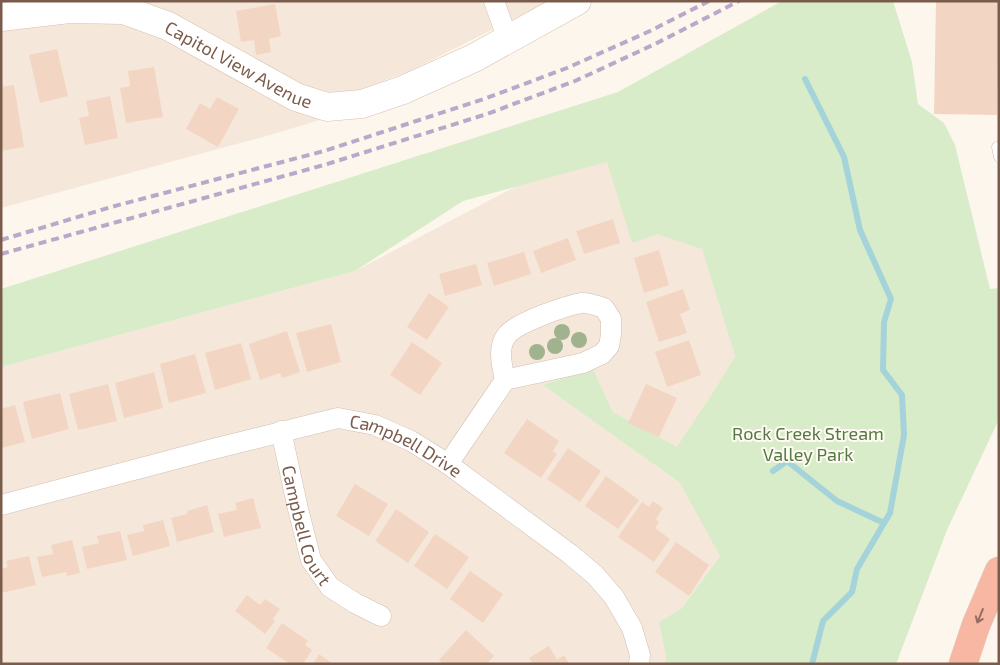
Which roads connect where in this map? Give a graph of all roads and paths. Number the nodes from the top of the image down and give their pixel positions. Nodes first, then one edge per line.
1 (494, 1) edge
2 (577, 1) edge
3 (1, 17) edge
4 (508, 40) junction
5 (999, 147) edge
6 (999, 157) edge
7 (505, 380) junction
8 (281, 431) junction
9 (448, 464) junction
10 (1, 505) edge
11 (999, 571) edge
12 (381, 616) dead end
13 (640, 664) edge
14 (963, 664) edge

1 - 4 street
2 - 4 main road, Capitol View Avenue
3 - 4 main road, Capitol View Avenue
5 - 6 lane
7 - 7 street
7 - 9 street
8 - 9 street, Campbell Drive
8 - 10 street, Campbell Drive
8 - 12 street, Campbell Court
9 - 13 street, Campbell Drive
11 -> 14 highway

